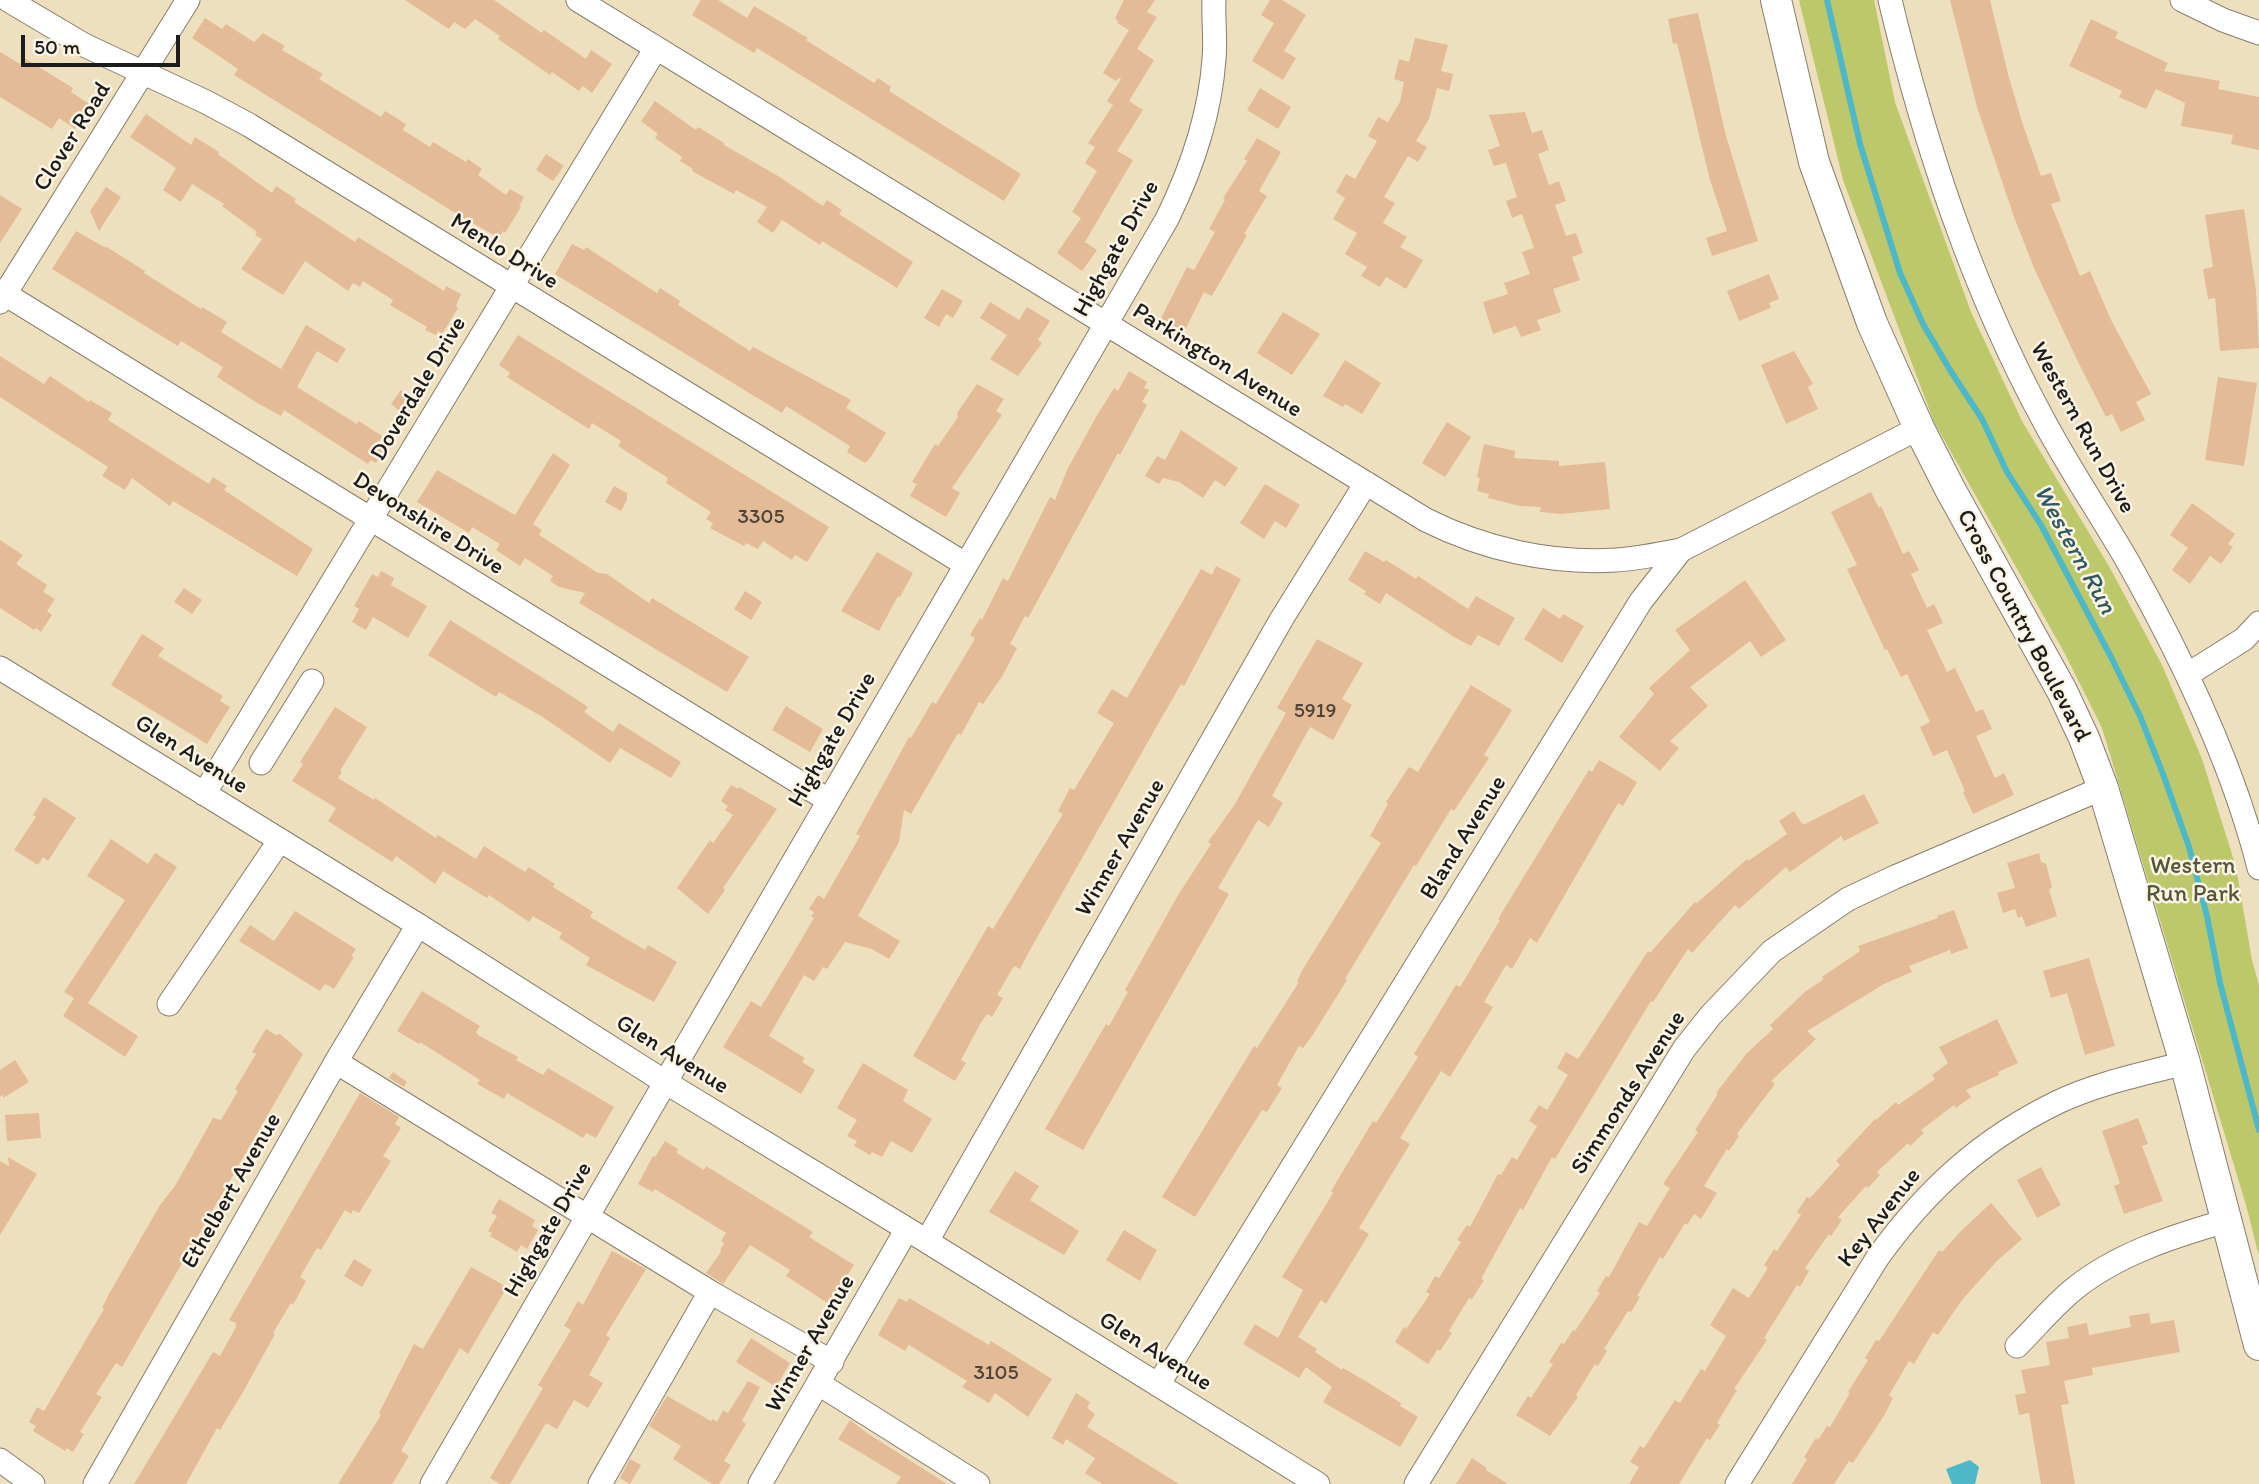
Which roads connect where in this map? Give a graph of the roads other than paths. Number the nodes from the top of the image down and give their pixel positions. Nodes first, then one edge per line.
1 (8, 0) edge
2 (188, 0) edge
3 (578, 0) edge
4 (1776, 0) edge
5 (1890, 0) edge
6 (2182, 0) edge
7 (1211, 2) edge
8 (2259, 33) edge
9 (656, 48) junction
10 (145, 73) junction
11 (511, 287) junction
12 (2, 296) edge
13 (1106, 324) junction
14 (1919, 428) junction
15 (1366, 483) junction
16 (370, 520) junction
17 (1681, 550) junction
18 (965, 564) junction
19 (2259, 623) edge
20 (0, 668) edge
21 (2187, 675) junction
22 (312, 681) dead end
23 (258, 706) junction
24 (286, 723) junction
25 (261, 763) dead end
26 (2104, 788) junction
27 (204, 794) junction
28 (828, 800) junction
29 (280, 840) junction
30 (2259, 868) edge
31 (418, 925) junction
32 (169, 1003) dead end
33 (336, 1062) junction
34 (2185, 1063) junction
35 (664, 1082) junction
36 (588, 1216) junction
37 (2226, 1221) junction
38 (907, 1229) junction
39 (927, 1241) junction
40 (710, 1292) junction
41 (2259, 1345) edge
42 (2017, 1346) dead end
43 (832, 1362) junction
44 (819, 1384) junction
45 (1158, 1385) junction
46 (0, 1460) edge
47 (33, 1484) edge
48 (95, 1484) edge
49 (432, 1484) edge
50 (600, 1484) edge
51 (760, 1484) edge
52 (978, 1484) edge
53 (1318, 1484) edge
54 (1416, 1484) edge
55 (1738, 1484) edge

1 - 10 street, Menlo Drive
2 - 10 street, Clover Road
3 - 9 street, Parkington Avenue
4 - 14 main road, Cross Country Boulevard
5 - 21 street, Western Run Drive
6 - 8 street
7 - 13 street, Highgate Drive
9 - 11 street, Doverdale Drive
9 - 13 street, Parkington Avenue
10 - 11 street, Menlo Drive
10 - 12 street, Clover Road
11 - 16 street, Doverdale Drive
11 - 18 street, Menlo Drive
12 - 16 street, Devonshire Drive
13 - 15 street, Parkington Avenue
13 - 18 street, Highgate Drive
14 - 17 street, Bland Avenue
14 - 26 main road, Cross Country Boulevard
15 - 17 street, Parkington Avenue
15 - 39 street, Winner Avenue
16 - 23 street, Doverdale Drive
16 - 28 street, Devonshire Drive
17 - 45 street, Bland Avenue
18 - 28 street, Highgate Drive
19 - 21 street
20 - 27 street, Glen Avenue
21 - 30 street, Western Run Drive
22 - 24 street
23 - 24 street
23 - 27 street, Doverdale Drive
24 - 25 street
26 - 34 main road, Cross Country Boulevard
26 - 54 street, Simmonds Avenue
27 - 29 street, Glen Avenue
28 - 35 street, Highgate Drive
29 - 31 street, Glen Avenue
29 - 32 street
31 - 33 street, Ethelbert Avenue
31 - 35 street, Glen Avenue
33 - 36 street
33 - 48 street, Ethelbert Avenue
34 - 37 main road, Cross Country Boulevard
34 - 55 street, Key Avenue
35 - 36 street, Highgate Drive
35 - 38 street, Glen Avenue
36 - 40 street
36 - 49 street, Highgate Drive
37 - 41 main road, Cross Country Boulevard
37 - 42 street
38 - 39 street, Glen Avenue
38 - 43 street, Winner Avenue
39 - 45 street, Glen Avenue
40 - 43 street
40 - 50 street
43 - 44 street, Winner Avenue
44 - 51 street, Winner Avenue
44 - 52 street
45 - 53 street, Glen Avenue
46 - 47 street

